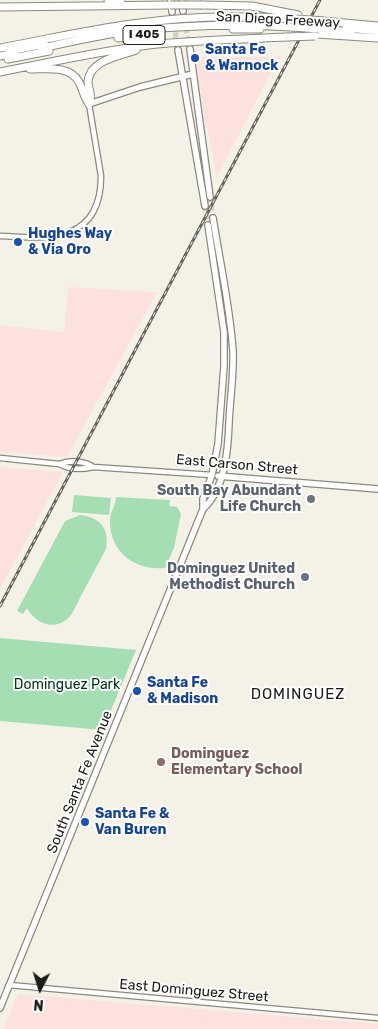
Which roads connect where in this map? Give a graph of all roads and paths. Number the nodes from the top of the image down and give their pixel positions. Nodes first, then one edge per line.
1 (108, 0) edge
2 (182, 0) edge
3 (202, 2) edge
4 (144, 5) junction
5 (171, 6) edge
6 (0, 7) edge
7 (183, 11) tunnel mouth
8 (293, 25) junction
9 (378, 26) edge
10 (320, 28) junction
11 (378, 33) edge
12 (378, 38) edge
13 (148, 45) junction
14 (0, 48) edge
15 (190, 49) tunnel mouth
16 (178, 50) tunnel mouth
17 (0, 54) edge
18 (0, 60) edge
19 (17, 68) junction
20 (0, 72) edge
21 (193, 74) junction
22 (184, 76) junction
23 (90, 104) junction
24 (210, 197) tunnel mouth
25 (205, 206) tunnel mouth
26 (213, 218) tunnel mouth
27 (208, 225) tunnel mouth
28 (0, 236) edge
29 (0, 458) edge
30 (212, 475) junction
31 (221, 476) junction
32 (378, 489) edge
33 (204, 509) junction
34 (9, 985) junction
35 (0, 1008) edge
36 (378, 1018) edge

1 - 4 highway
2 - 7 main road
3 - 5 highway, bridge
3 - 8 highway
4 - 5 highway
4 - 6 highway
8 - 10 highway, bridge
8 - 10 highway, San Diego Freeway / I 405, bridge
8 - 13 highway
8 - 14 highway, San Diego Freeway / I 405
8 - 17 highway
8 - 18 highway, San Diego Freeway / I 405
9 - 10 highway, San Diego Freeway / I 405
10 - 11 highway
10 - 12 highway, San Diego Freeway
13 - 19 highway
13 - 23 highway
15 - 21 main road
16 - 22 main road
19 - 20 highway
19 - 23 highway
21 - 22 main road
21 - 24 main road
22 - 23 main road
22 - 25 main road
23 - 28 street
26 - 31 main road, South Santa Fe Avenue
27 - 30 main road, South Santa Fe Avenue
29 - 30 street, East Carson Street
30 - 31 main road, East Carson Street
30 - 33 main road, South Santa Fe Avenue
31 - 32 main road, East Carson Street
31 - 33 main road, South Santa Fe Avenue
33 - 34 main road, South Santa Fe Avenue
34 - 35 main road, South Santa Fe Avenue
34 - 36 street, East Dominguez Street

